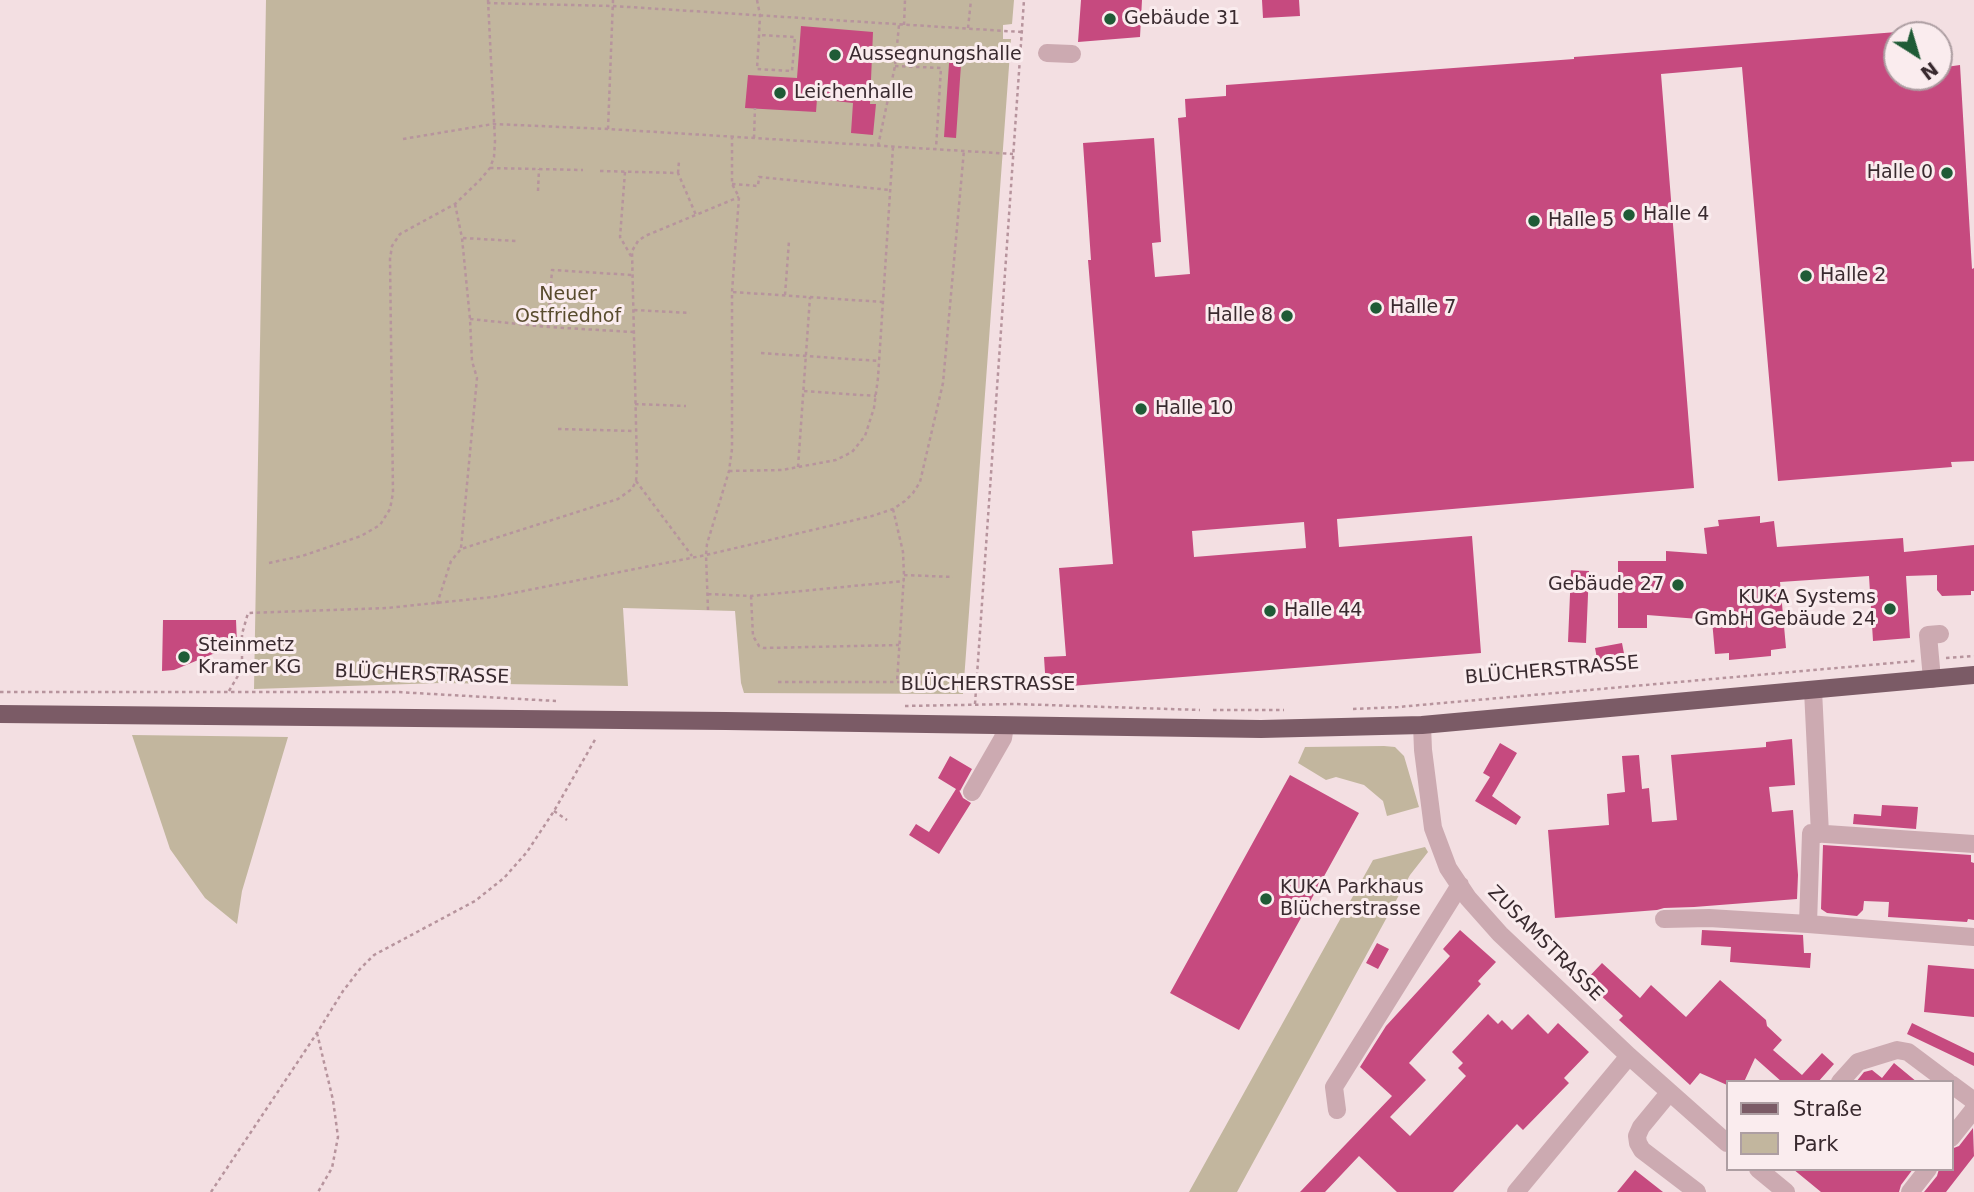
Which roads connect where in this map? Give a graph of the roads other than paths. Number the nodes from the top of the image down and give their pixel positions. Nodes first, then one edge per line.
1 (1047, 52) dead end
2 (1072, 54) dead end
3 (1940, 634) dead end
4 (1974, 675) edge
5 (1932, 679) junction
6 (1813, 690) junction
7 (0, 714) edge
8 (1422, 724) junction
9 (1005, 726) junction
10 (972, 792) dead end
11 (1820, 834) junction
12 (1974, 844) edge
13 (1460, 885) junction
14 (1664, 919) dead end
15 (1808, 923) junction
16 (1974, 937) edge
17 (1629, 1056) junction
18 (1842, 1080) edge
19 (1946, 1080) edge
20 (1953, 1085) edge
21 (1669, 1093) junction
22 (1974, 1101) edge
23 (1974, 1109) edge
24 (1337, 1110) dead end
25 (1953, 1135) edge
26 (1726, 1142) edge
27 (1762, 1171) edge
28 (1926, 1171) edge
29 (1516, 1192) edge
30 (1697, 1192) edge
31 (1786, 1192) edge
32 (1910, 1192) edge

1 - 2 street
3 - 5 street
4 - 5 main road, BLÜCHERSTRASSE
5 - 6 main road, BLÜCHERSTRASSE
6 - 8 main road, BLÜCHERSTRASSE
6 - 11 street
7 - 9 main road, BLÜCHERSTRASSE
8 - 9 main road, BLÜCHERSTRASSE
8 - 13 street, ZUSAMSTRASSE
9 - 10 street
11 - 12 street
11 - 15 street
13 - 17 street, ZUSAMSTRASSE
13 - 24 street
14 - 15 street
15 - 16 street
17 - 21 street, ZUSAMSTRASSE
17 - 29 street
18 - 19 street
20 - 22 street
21 - 26 street, ZUSAMSTRASSE
21 - 30 street
23 - 25 street
27 - 31 street
28 - 32 street

